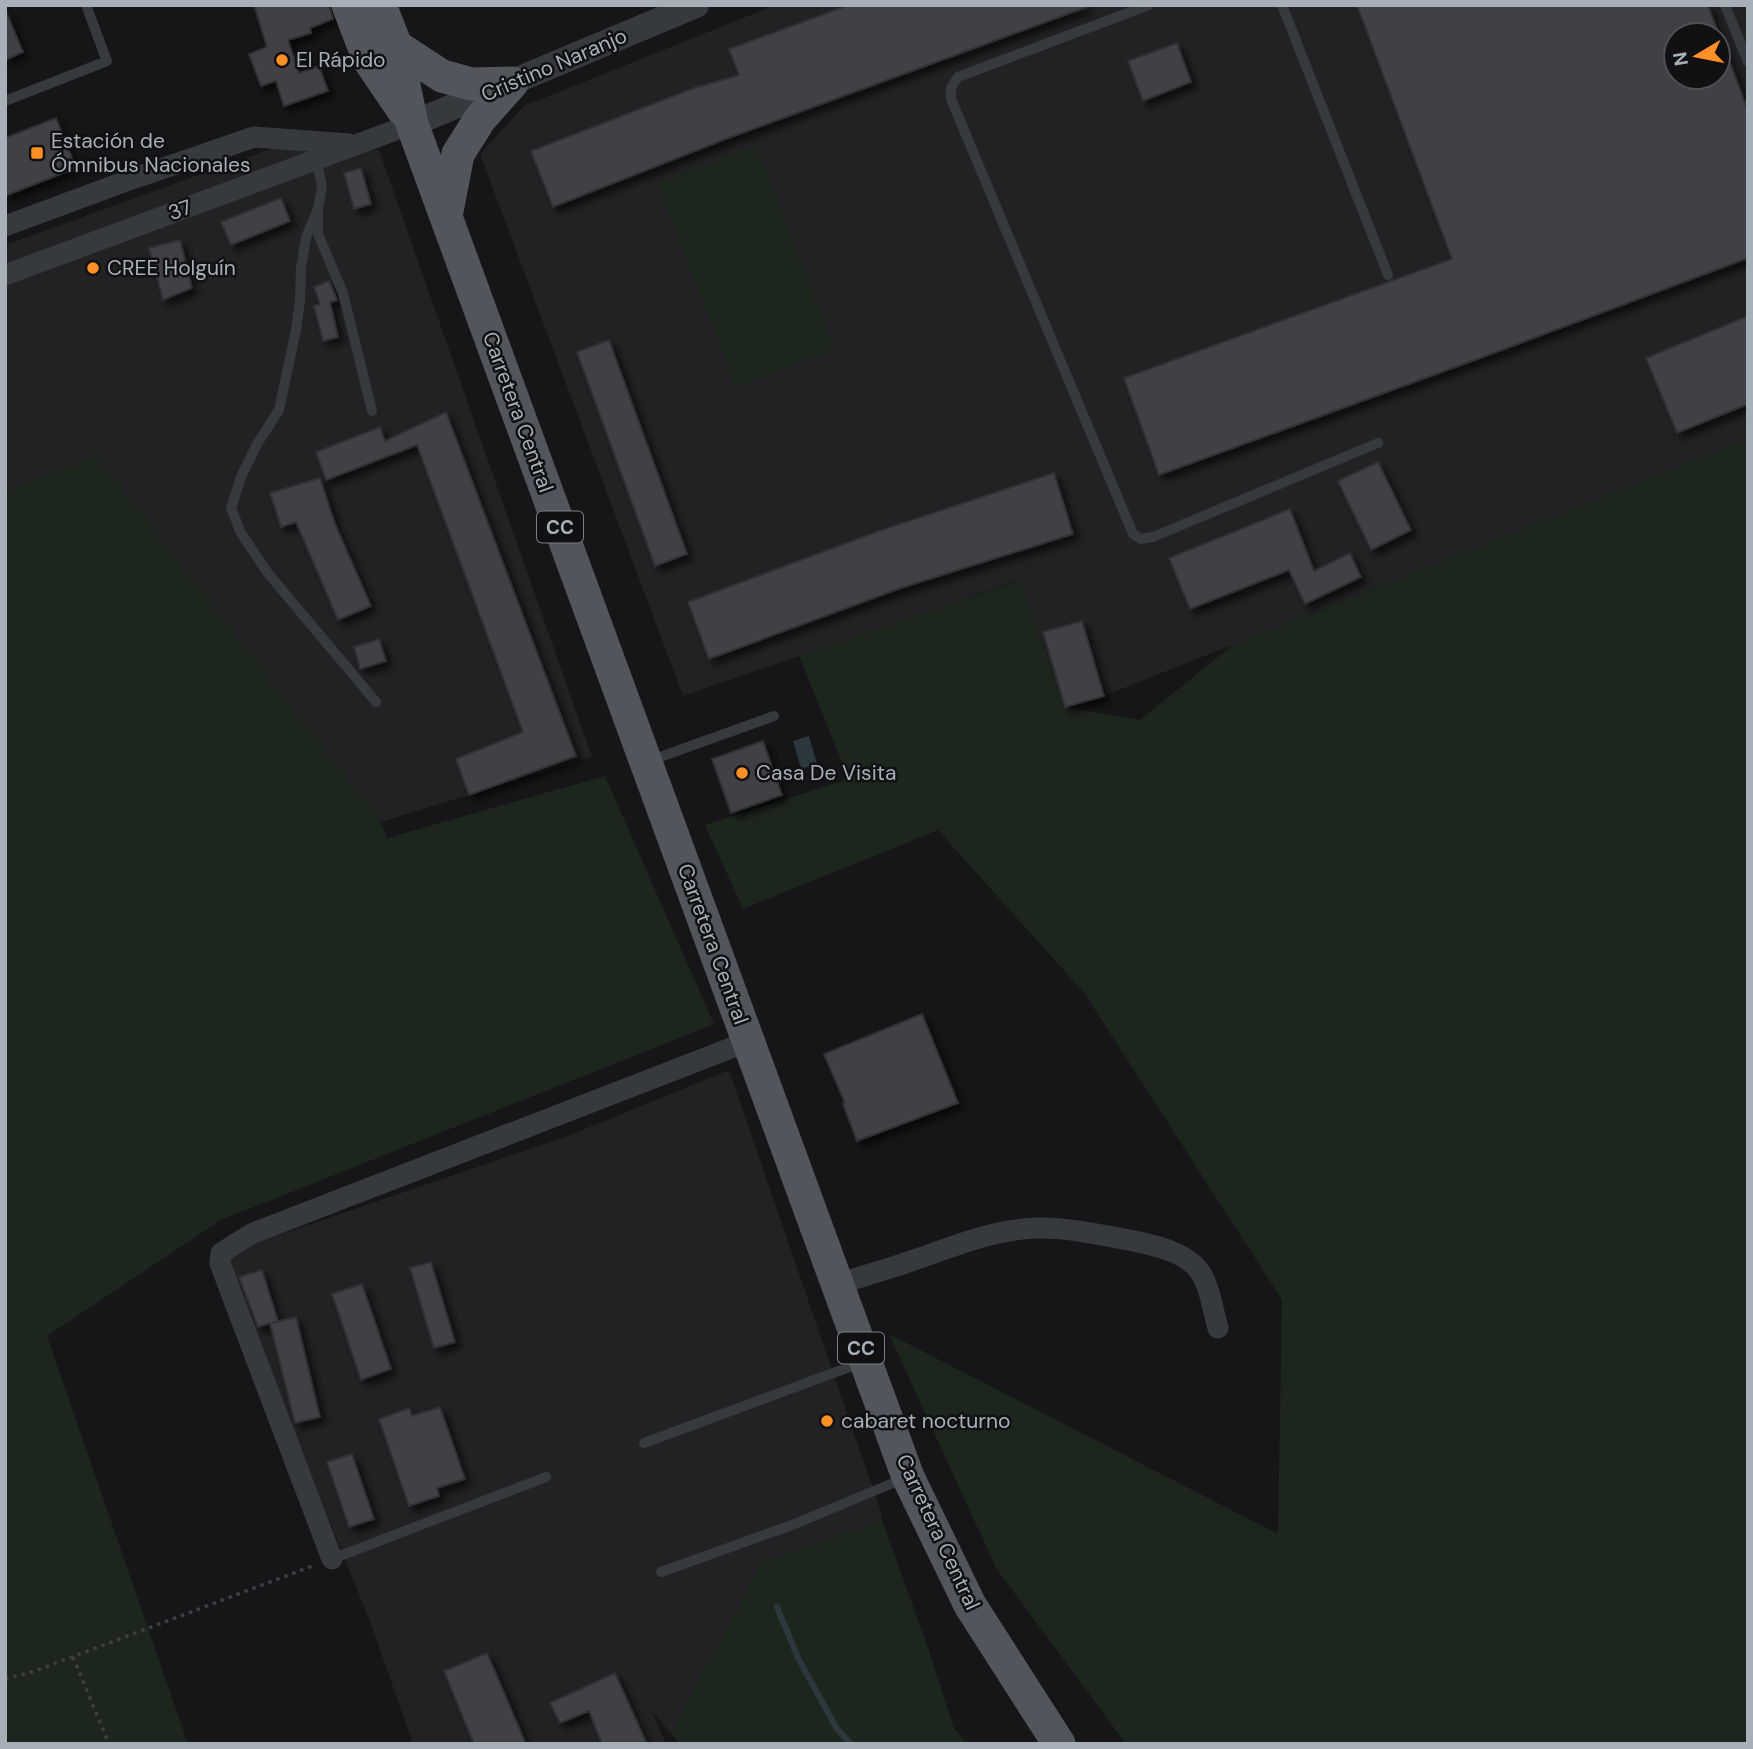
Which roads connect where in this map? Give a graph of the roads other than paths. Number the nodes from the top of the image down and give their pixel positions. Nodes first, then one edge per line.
1 (86, 5) edge
2 (348, 5) edge
3 (380, 5) edge
4 (1149, 5) edge
5 (1282, 5) edge
6 (1725, 5) edge
7 (682, 8) edge
8 (396, 46) junction
9 (1748, 61) edge
10 (512, 83) junction
11 (5, 101) edge
12 (412, 124) junction
13 (355, 145) junction
14 (316, 159) junction
15 (318, 209) junction
16 (446, 216) junction
17 (5, 226) edge
18 (5, 275) edge
19 (1388, 275) dead end
20 (372, 411) dead end
21 (1378, 443) dead end
22 (376, 702) dead end
23 (774, 716) dead end
24 (646, 762) junction
25 (748, 1041) junction
26 (838, 1284) junction
27 (1218, 1328) dead end
28 (866, 1361) junction
29 (644, 1443) dead end
30 (546, 1477) dead end
31 (908, 1477) junction
32 (332, 1559) joint
33 (661, 1572) dead end
34 (1059, 1744) edge

1 - 11 lane
2 - 12 main road, Carretera Central / CC
3 - 8 main road, Carretera Central / CC
4 - 21 lane
5 - 19 lane
6 - 9 lane
7 - 10 street, Cristino Naranjo
8 - 10 main road
8 - 12 main road, Carretera Central / CC
10 - 12 street, Cristino Naranjo
10 - 16 main road
12 - 13 street, 37
12 - 16 main road, Carretera Central / CC
13 - 14 street, 37
13 - 17 street, 37
14 - 15 lane
14 - 18 street, 37
15 - 20 lane
15 - 22 lane
16 - 24 main road, Carretera Central / CC
23 - 24 lane
24 - 25 main road, Carretera Central / CC
25 - 26 main road, Carretera Central / CC
25 - 32 street
26 - 27 street
26 - 28 main road, Carretera Central / CC
28 - 29 lane
28 - 31 main road, Carretera Central / CC
30 - 32 lane
31 - 33 lane
31 - 34 main road, Carretera Central / CC

